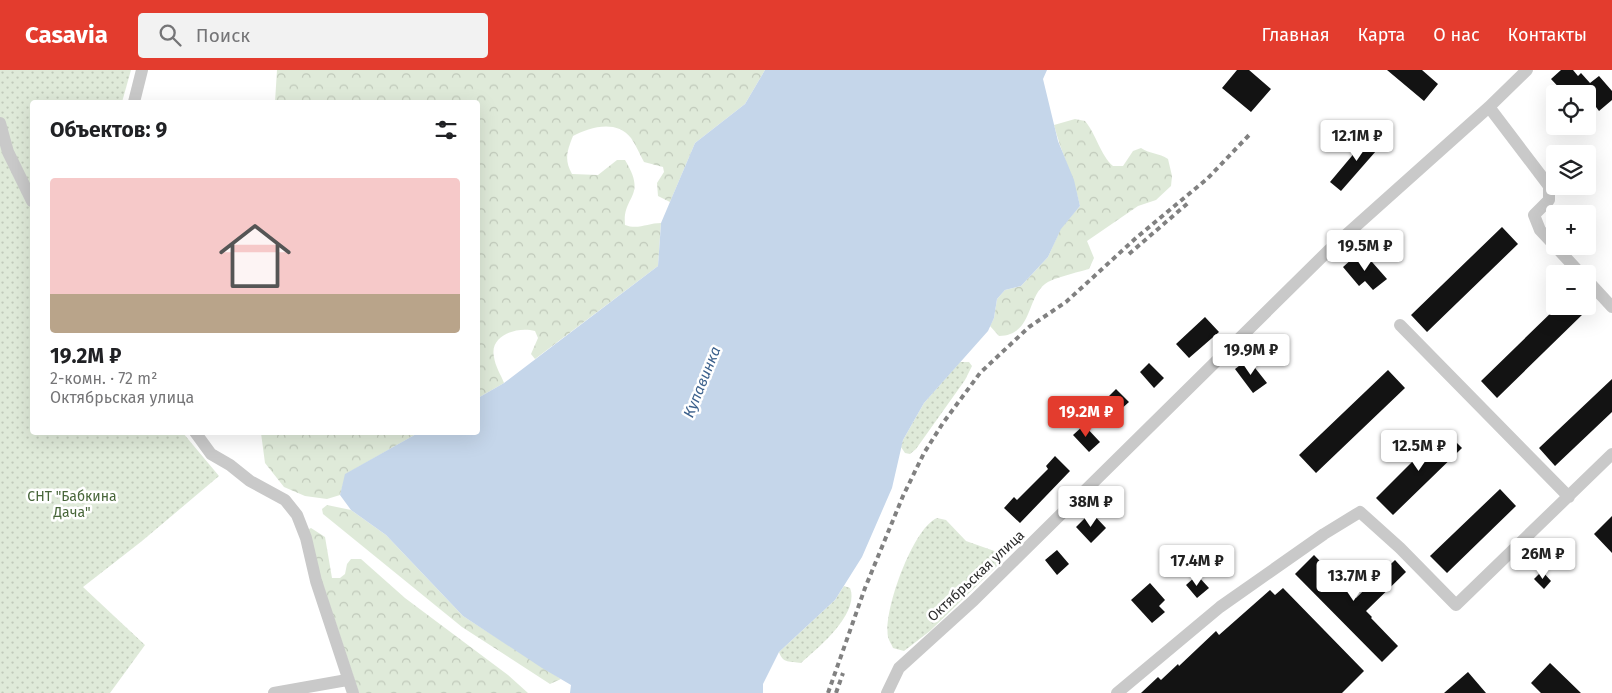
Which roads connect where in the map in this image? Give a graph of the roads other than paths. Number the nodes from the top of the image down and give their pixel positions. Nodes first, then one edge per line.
1 (142, 70) edge
2 (1527, 70) edge
3 (134, 100) edge
4 (1490, 106) junction
5 (0, 123) edge
6 (30, 197) edge
7 (1546, 236) edge
8 (1563, 255) edge
9 (1573, 265) edge
10 (1596, 290) edge
11 (1612, 307) edge
12 (1400, 325) dead end
13 (197, 435) edge
14 (1612, 454) edge
15 (1569, 497) junction
16 (347, 680) junction
17 (274, 693) edge
18 (353, 693) edge
19 (887, 693) edge
20 (1117, 693) edge

1 - 3 street
2 - 4 street, Октябрьская улица
4 - 7 street
4 - 19 street, Октябрьская улица
5 - 6 street
8 - 9 street
10 - 11 street
12 - 15 street
13 - 16 street
14 - 15 street
15 - 20 street
16 - 17 street
16 - 18 street

